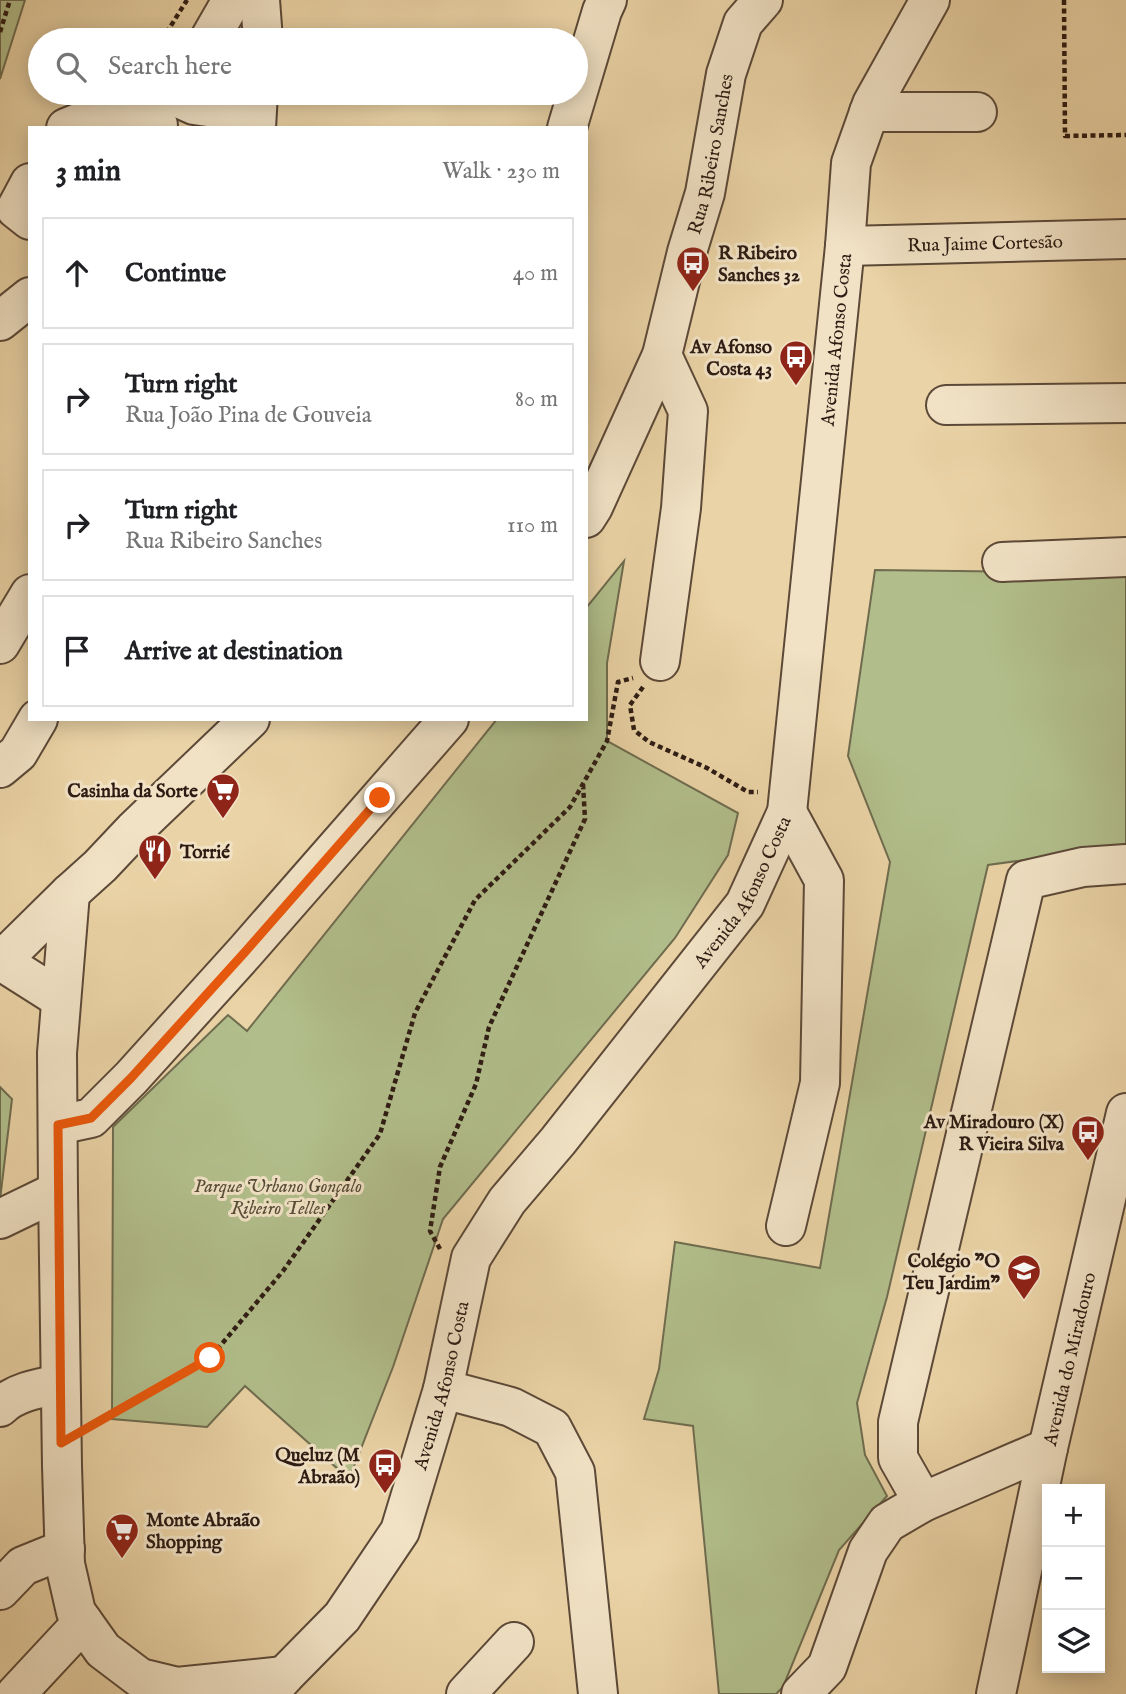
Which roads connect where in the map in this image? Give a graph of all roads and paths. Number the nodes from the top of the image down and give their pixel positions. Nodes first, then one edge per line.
1 (10, 0) edge
2 (187, 0) edge
3 (232, 0) edge
4 (260, 0) edge
5 (607, 0) edge
6 (763, 0) edge
7 (930, 0) edge
8 (1064, 0) edge
9 (170, 28) edge
10 (216, 28) edge
11 (262, 28) edge
12 (0, 32) edge
13 (588, 58) edge
14 (194, 105) edge
15 (194, 105) edge
16 (257, 105) edge
17 (574, 105) edge
18 (167, 111) edge
19 (869, 112) junction
20 (977, 112) dead end
21 (71, 126) edge
22 (240, 126) edge
23 (256, 126) edge
24 (568, 126) edge
25 (1126, 135) edge
26 (28, 187) edge
27 (28, 218) edge
28 (1126, 239) edge
29 (845, 246) junction
30 (28, 299) edge
31 (0, 321) edge
32 (662, 355) junction
33 (1126, 403) edge
34 (946, 405) dead end
35 (588, 515) edge
36 (1126, 557) edge
37 (1002, 562) dead end
38 (28, 597) edge
39 (0, 644) edge
40 (649, 673) junction
41 (37, 721) edge
42 (226, 721) edge
43 (248, 721) edge
44 (447, 721) edge
45 (211, 756) junction
46 (0, 768) edge
47 (759, 782) dead end
48 (583, 784) junction
49 (787, 812) junction
50 (1126, 864) edge
51 (69, 893) junction
52 (1, 961) edge
53 (61, 999) junction
54 (1126, 1113) edge
55 (58, 1125) junction
56 (1115, 1158) junction
57 (58, 1191) junction
58 (1126, 1201) edge
59 (0, 1219) edge
60 (786, 1226) dead end
61 (446, 1259) dead end
62 (61, 1384) junction
63 (443, 1389) junction
64 (0, 1407) edge
65 (61, 1443) junction
66 (1048, 1448) junction
67 (923, 1502) junction
68 (65, 1549) junction
69 (0, 1590) edge
70 (83, 1622) junction
71 (514, 1642) dead end
72 (276, 1685) edge
73 (16, 1694) edge
74 (466, 1694) edge
75 (598, 1694) edge
76 (801, 1694) edge
77 (996, 1694) edge

1 - 12 path
2 - 9 path
3 - 10 street
4 - 11 street
5 - 13 street
6 - 32 street, Rua Ribeiro Sanches
7 - 19 street, Avenida Afonso Costa
8 - 25 path
14 - 18 street
15 - 22 street
16 - 23 street
17 - 24 street
18 - 21 street
19 - 20 street
19 - 29 street, Avenida Afonso Costa
26 - 27 street
28 - 29 street, Rua Jaime Cortesão
29 - 49 street, Avenida Afonso Costa
30 - 31 street
32 - 35 street, Rua Ribeiro Sanches
32 - 40 street
33 - 34 street
36 - 37 street
38 - 39 street
40 - 47 path
40 - 48 path
41 - 46 street
42 - 45 street
43 - 45 street
44 - 55 street
45 - 51 street
48 - 61 path
48 - 65 path
49 - 60 street
49 - 63 street, Avenida Afonso Costa
50 - 67 street
51 - 52 street
51 - 53 street
52 - 53 street
53 - 55 street
54 - 56 street, Avenida do Miradouro
55 - 57 street
56 - 58 street
56 - 66 street, Avenida do Miradouro
57 - 59 street
57 - 62 street
62 - 64 street
62 - 65 street
63 - 72 street, Avenida Afonso Costa
63 - 75 street
65 - 68 street
66 - 67 street, Avenida do Miradouro
66 - 77 street
67 - 76 street, Avenida do Miradouro
68 - 69 street
68 - 70 street
70 - 72 street
70 - 73 street
71 - 74 street

